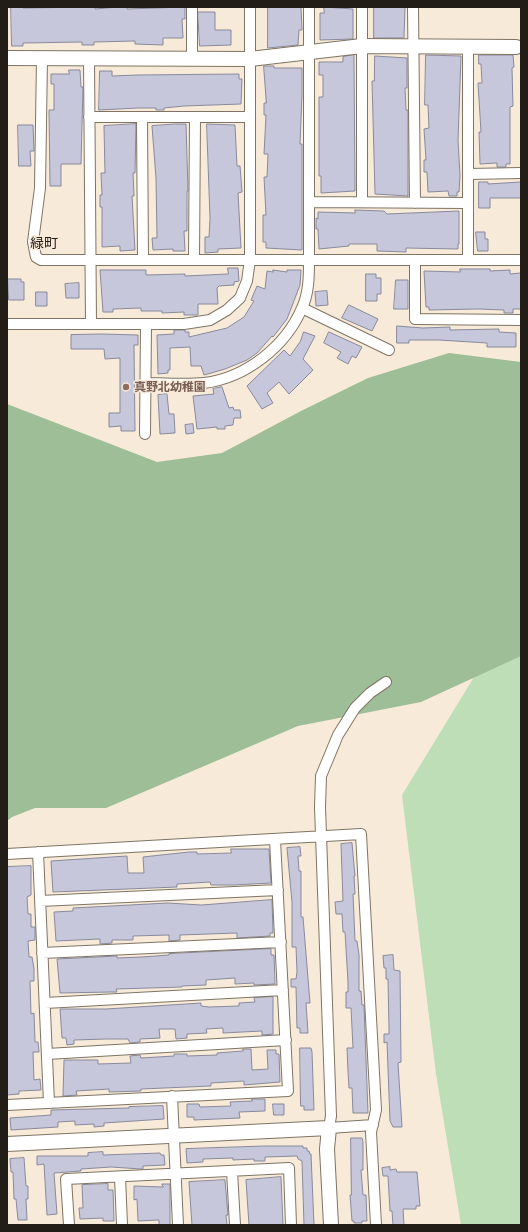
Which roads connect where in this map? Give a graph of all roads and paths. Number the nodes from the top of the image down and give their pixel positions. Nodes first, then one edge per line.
1 (192, 7) edge
2 (250, 7) edge
3 (309, 7) edge
4 (362, 7) edge
5 (413, 7) edge
6 (362, 46) junction
7 (414, 46) junction
8 (468, 46) junction
9 (518, 49) edge
10 (310, 52) junction
11 (7, 58) edge
12 (42, 58) junction
13 (89, 58) junction
14 (192, 58) junction
15 (250, 59) junction
16 (89, 117) junction
17 (142, 117) junction
18 (195, 117) junction
19 (250, 117) junction
20 (521, 173) edge
21 (468, 174) junction
22 (310, 202) junction
23 (362, 202) junction
24 (415, 203) junction
25 (468, 203) junction
26 (90, 260) junction
27 (143, 260) junction
28 (194, 260) junction
29 (250, 260) junction
30 (309, 260) junction
31 (415, 260) junction
32 (468, 260) junction
33 (521, 260) edge
34 (302, 308) junction
35 (521, 320) edge
36 (7, 324) edge
37 (91, 324) junction
38 (146, 325) junction
39 (389, 350) dead end
40 (146, 383) junction
41 (145, 434) dead end
42 (386, 682) dead end
43 (320, 836) junction
44 (276, 840) junction
45 (38, 852) junction
46 (7, 854) edge
47 (278, 890) junction
48 (40, 901) junction
49 (281, 942) junction
50 (42, 953) junction
51 (283, 990) junction
52 (44, 1003) junction
53 (286, 1040) junction
54 (47, 1054) junction
55 (172, 1096) junction
56 (49, 1103) junction
57 (7, 1105) edge
58 (373, 1125) junction
59 (329, 1128) junction
60 (173, 1135) junction
61 (7, 1144) edge
62 (232, 1171) junction
63 (175, 1174) junction
64 (120, 1177) junction
65 (69, 1225) edge
66 (122, 1225) edge
67 (178, 1225) edge
68 (235, 1225) edge
69 (291, 1225) edge
70 (331, 1225) edge
71 (376, 1225) edge

1 - 14 street
2 - 15 street
3 - 10 street
4 - 6 street
5 - 7 street
6 - 7 street
6 - 10 street
6 - 23 street
7 - 8 street
7 - 24 street
8 - 9 street
8 - 21 street
10 - 15 street
10 - 22 street
11 - 12 street
12 - 13 street
12 - 26 street
13 - 14 street
13 - 16 street
14 - 15 street
15 - 19 street
16 - 17 street
16 - 26 street
17 - 18 street
17 - 27 street
18 - 19 street
18 - 28 street
19 - 29 street
20 - 21 street
21 - 25 street
22 - 23 street
22 - 30 street
23 - 24 street
24 - 25 street
25 - 32 street
26 - 27 street
26 - 37 street
27 - 28 street
28 - 29 street
29 - 30 street
29 - 38 street
30 - 31 street
30 - 34 street
31 - 32 street
31 - 35 street
32 - 33 street
34 - 39 street
34 - 40 street
36 - 37 street
37 - 38 street
38 - 40 street
40 - 41 street
42 - 43 street
43 - 44 street
43 - 58 street
43 - 59 street
44 - 45 street
44 - 47 street
45 - 46 street
45 - 48 street
47 - 48 street
47 - 49 street
48 - 50 street
49 - 50 street
49 - 51 street
50 - 52 street
51 - 52 street
51 - 53 street
52 - 54 street
53 - 54 street
53 - 55 street
54 - 56 street
55 - 56 street
55 - 60 street
56 - 57 street
58 - 59 street
58 - 71 street
59 - 60 street
59 - 70 street
60 - 61 street
60 - 63 street
62 - 63 street
62 - 68 street
62 - 69 street
63 - 64 street
63 - 67 street
64 - 65 street
64 - 66 street

